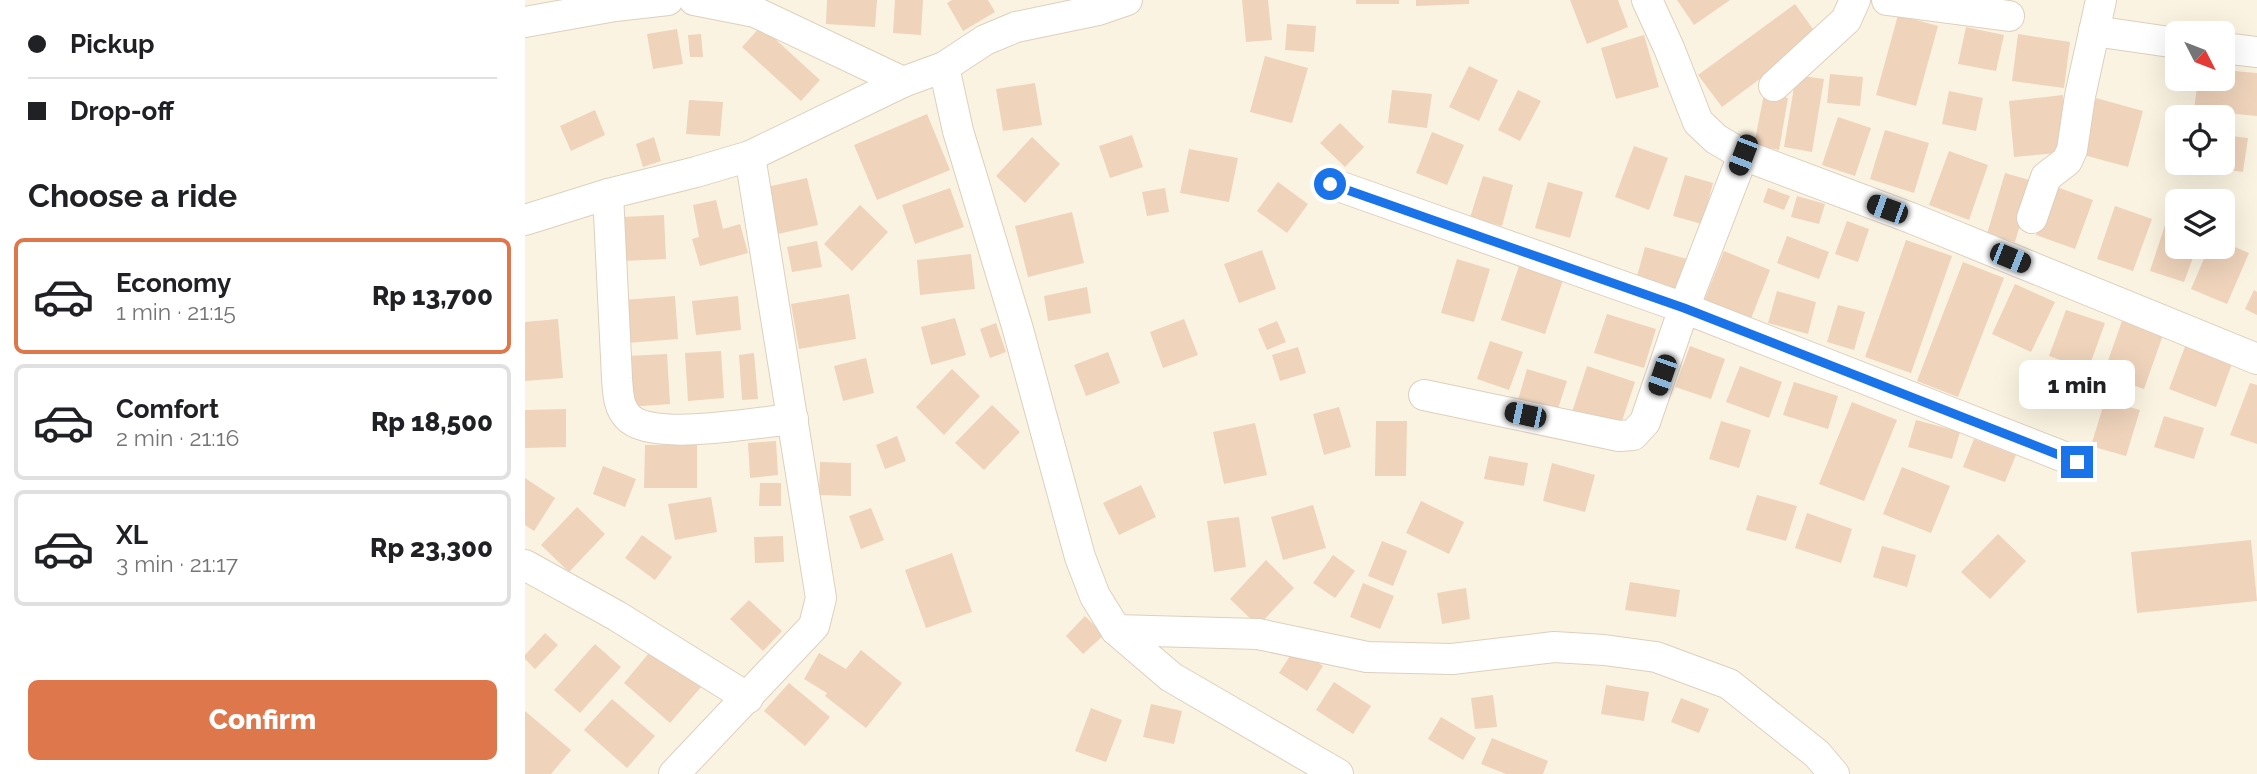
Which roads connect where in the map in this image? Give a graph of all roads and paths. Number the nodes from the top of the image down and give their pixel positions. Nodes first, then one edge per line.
1 (668, 0) edge
2 (694, 0) edge
3 (1127, 0) edge
4 (1647, 0) edge
5 (1855, 0) edge
6 (1887, 0) edge
7 (2101, 0) edge
8 (2008, 16) dead end
9 (525, 22) edge
10 (2094, 31) junction
11 (2165, 41) edge
12 (2235, 49) edge
13 (2257, 52) edge
14 (944, 67) junction
15 (903, 82) junction
16 (1774, 86) dead end
17 (1743, 155) junction
18 (750, 156) junction
19 (1330, 184) dead end
20 (608, 194) junction
21 (2032, 218) dead end
22 (525, 220) edge
23 (1684, 308) junction
24 (2257, 359) edge
25 (1424, 395) dead end
26 (793, 419) junction
27 (2077, 462) dead end
28 (525, 565) edge
29 (1116, 630) junction
30 (748, 698) junction
31 (674, 774) edge
32 (1338, 774) edge
33 (1834, 774) edge

1 - 9 street
2 - 15 street
3 - 14 street
4 - 17 street
5 - 16 street
6 - 8 street
7 - 10 street
10 - 11 street
10 - 21 street
12 - 13 street
14 - 15 street
14 - 29 street
15 - 18 street
17 - 23 street
17 - 24 street
18 - 20 street
18 - 26 street
19 - 23 street
20 - 22 street
20 - 26 street
23 - 25 street
23 - 27 street
26 - 30 street
28 - 30 street
29 - 32 street
29 - 33 street
30 - 31 street

